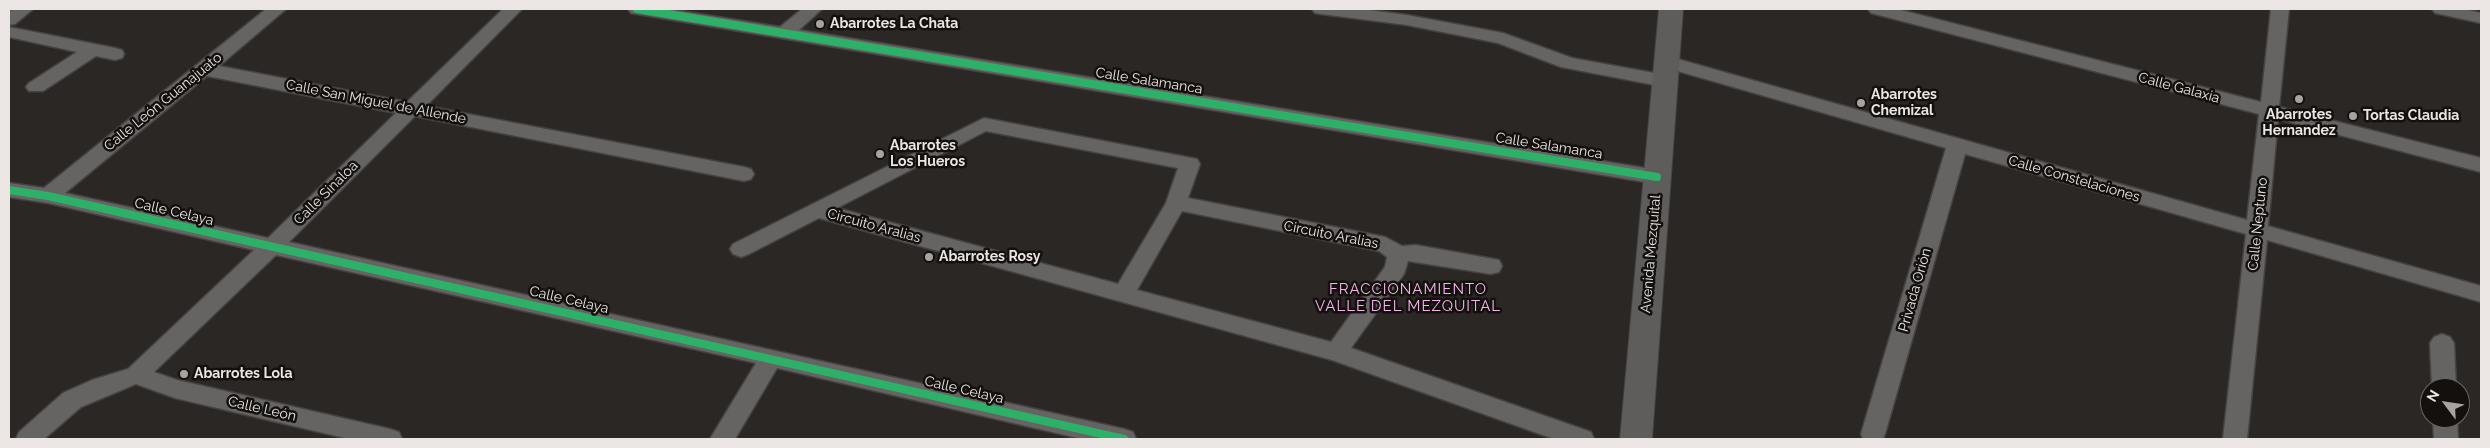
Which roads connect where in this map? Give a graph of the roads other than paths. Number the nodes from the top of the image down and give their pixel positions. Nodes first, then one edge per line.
1 (24, 9) edge
2 (277, 9) edge
3 (513, 9) edge
4 (637, 9) edge
5 (813, 9) edge
6 (1321, 9) edge
7 (1671, 9) edge
8 (1876, 9) edge
9 (2280, 9) edge
10 (2441, 9) edge
11 (1411, 15) edge
12 (2481, 18) edge
13 (9, 20) edge
14 (9, 32) edge
15 (784, 33) junction
16 (94, 50) junction
17 (116, 54) dead end
18 (203, 69) junction
19 (1666, 72) junction
20 (36, 87) dead end
21 (411, 109) junction
22 (2270, 112) junction
23 (1957, 146) junction
24 (2481, 165) edge
25 (744, 174) dead end
26 (1657, 177) junction
27 (9, 190) edge
28 (48, 196) junction
29 (1176, 203) junction
30 (816, 210) junction
31 (2257, 231) junction
32 (272, 246) junction
33 (742, 249) dead end
34 (1398, 254) junction
35 (1491, 266) dead end
36 (2481, 294) edge
37 (1123, 295) junction
38 (2442, 343) dead end
39 (1336, 352) junction
40 (771, 358) junction
41 (136, 375) junction
42 (2444, 378) edge
43 (1873, 434) dead end
44 (28, 439) edge
45 (390, 439) edge
46 (722, 439) edge
47 (1124, 439) edge
48 (1582, 439) edge
49 (1636, 439) edge
50 (2235, 439) edge

1 - 13 street
2 - 18 street, Calle León Guanajuato
3 - 21 street, Calle Sinaloa
4 - 15 street, Calle Salamanca
5 - 15 street
6 - 11 street, Calle Constelaciones
7 - 19 street, Avenida Mezquital
8 - 22 street, Calle Galaxia
9 - 22 street, Calle Neptuno
10 - 12 street
11 - 19 street, Calle Constelaciones
14 - 16 street
15 - 26 street, Calle Salamanca
16 - 17 street
16 - 20 street
18 - 21 street, Calle San Miguel de Allende
18 - 28 street, Calle León Guanajuato
19 - 23 street, Calle Constelaciones
19 - 26 street, Avenida Mezquital
21 - 25 street, Calle San Miguel de Allende
21 - 32 street, Calle Sinaloa
22 - 24 street, Calle Galaxia
22 - 31 street, Calle Neptuno
23 - 31 street, Calle Constelaciones
23 - 43 street, Privada Orión
26 - 49 street, Avenida Mezquital
27 - 28 street, Calle Celaya
28 - 32 street, Calle Celaya
29 - 30 street, Circuito Aralias
29 - 34 street, Circuito Aralias
29 - 37 street, Circuito Aralias
30 - 33 street
30 - 37 street, Circuito Aralias
31 - 36 street, Calle Constelaciones
31 - 50 street, Calle Neptuno
32 - 40 street, Calle Celaya
32 - 41 street, Calle Sinaloa
34 - 35 street
34 - 39 street
37 - 39 street, Circuito Aralias
38 - 42 street
39 - 48 street, Circuito Aralias
40 - 46 street
40 - 47 street, Calle Celaya
41 - 44 street
41 - 45 street, Calle León

